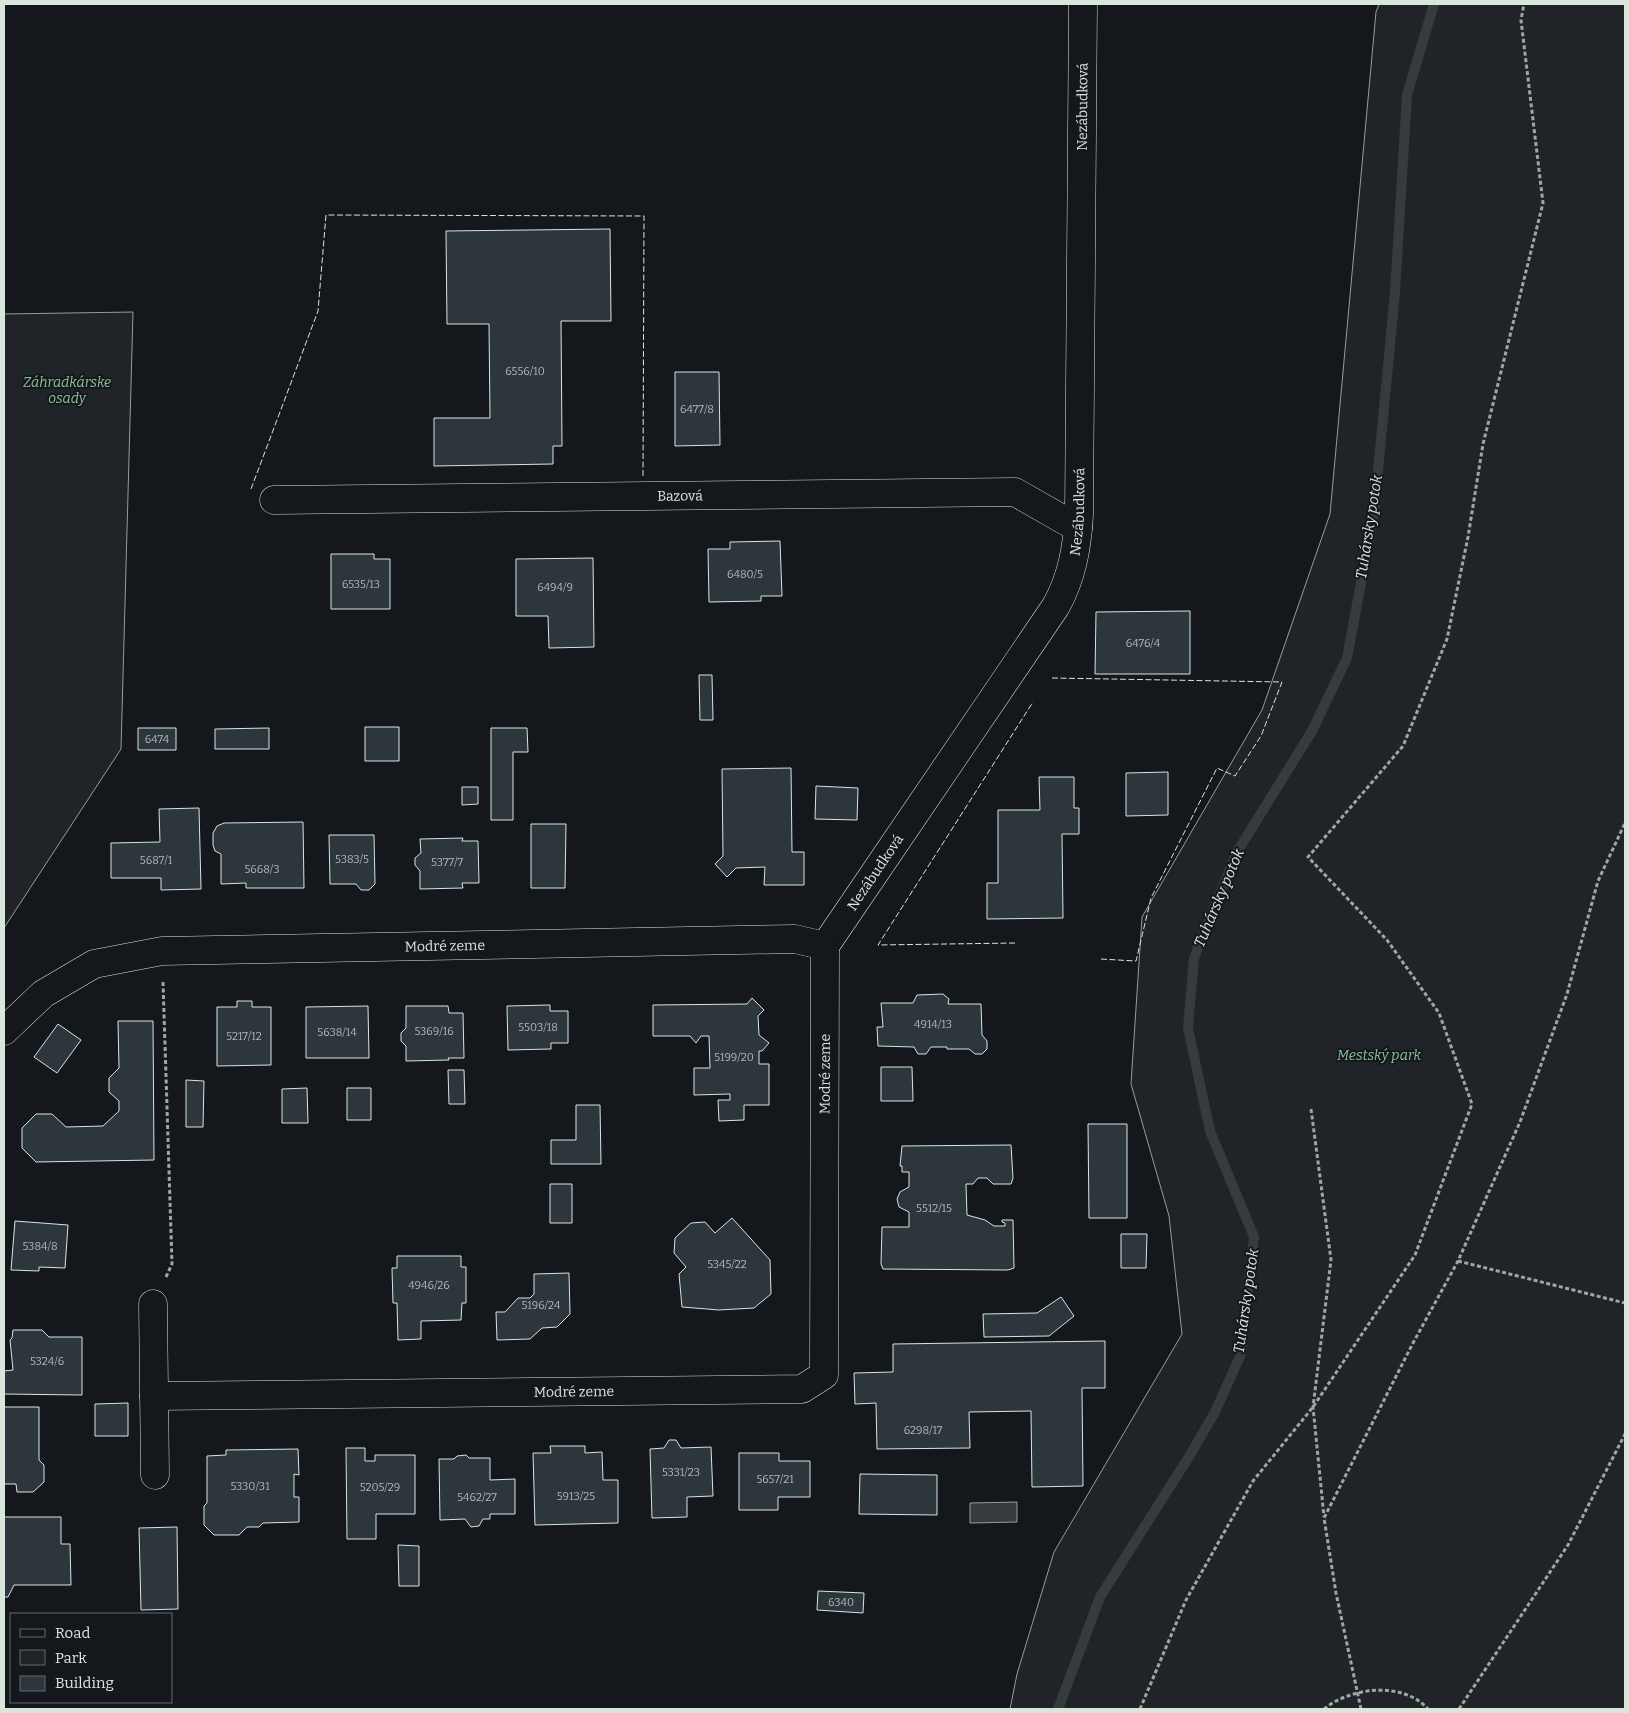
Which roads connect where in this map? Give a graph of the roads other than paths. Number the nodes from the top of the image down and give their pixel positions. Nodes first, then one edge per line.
1 (1083, 4) edge
2 (274, 500) dead end
3 (1078, 528) junction
4 (825, 946) junction
5 (4, 1031) edge
6 (154, 1304) road end
7 (154, 1396) junction
8 (155, 1474) dead end

1 - 3 street, Nezábudková
2 - 3 street, Bazová
3 - 4 street, Nezábudková
4 - 5 street, Modré zeme
4 - 7 street, Modré zeme
6 - 7 street
7 - 8 street

